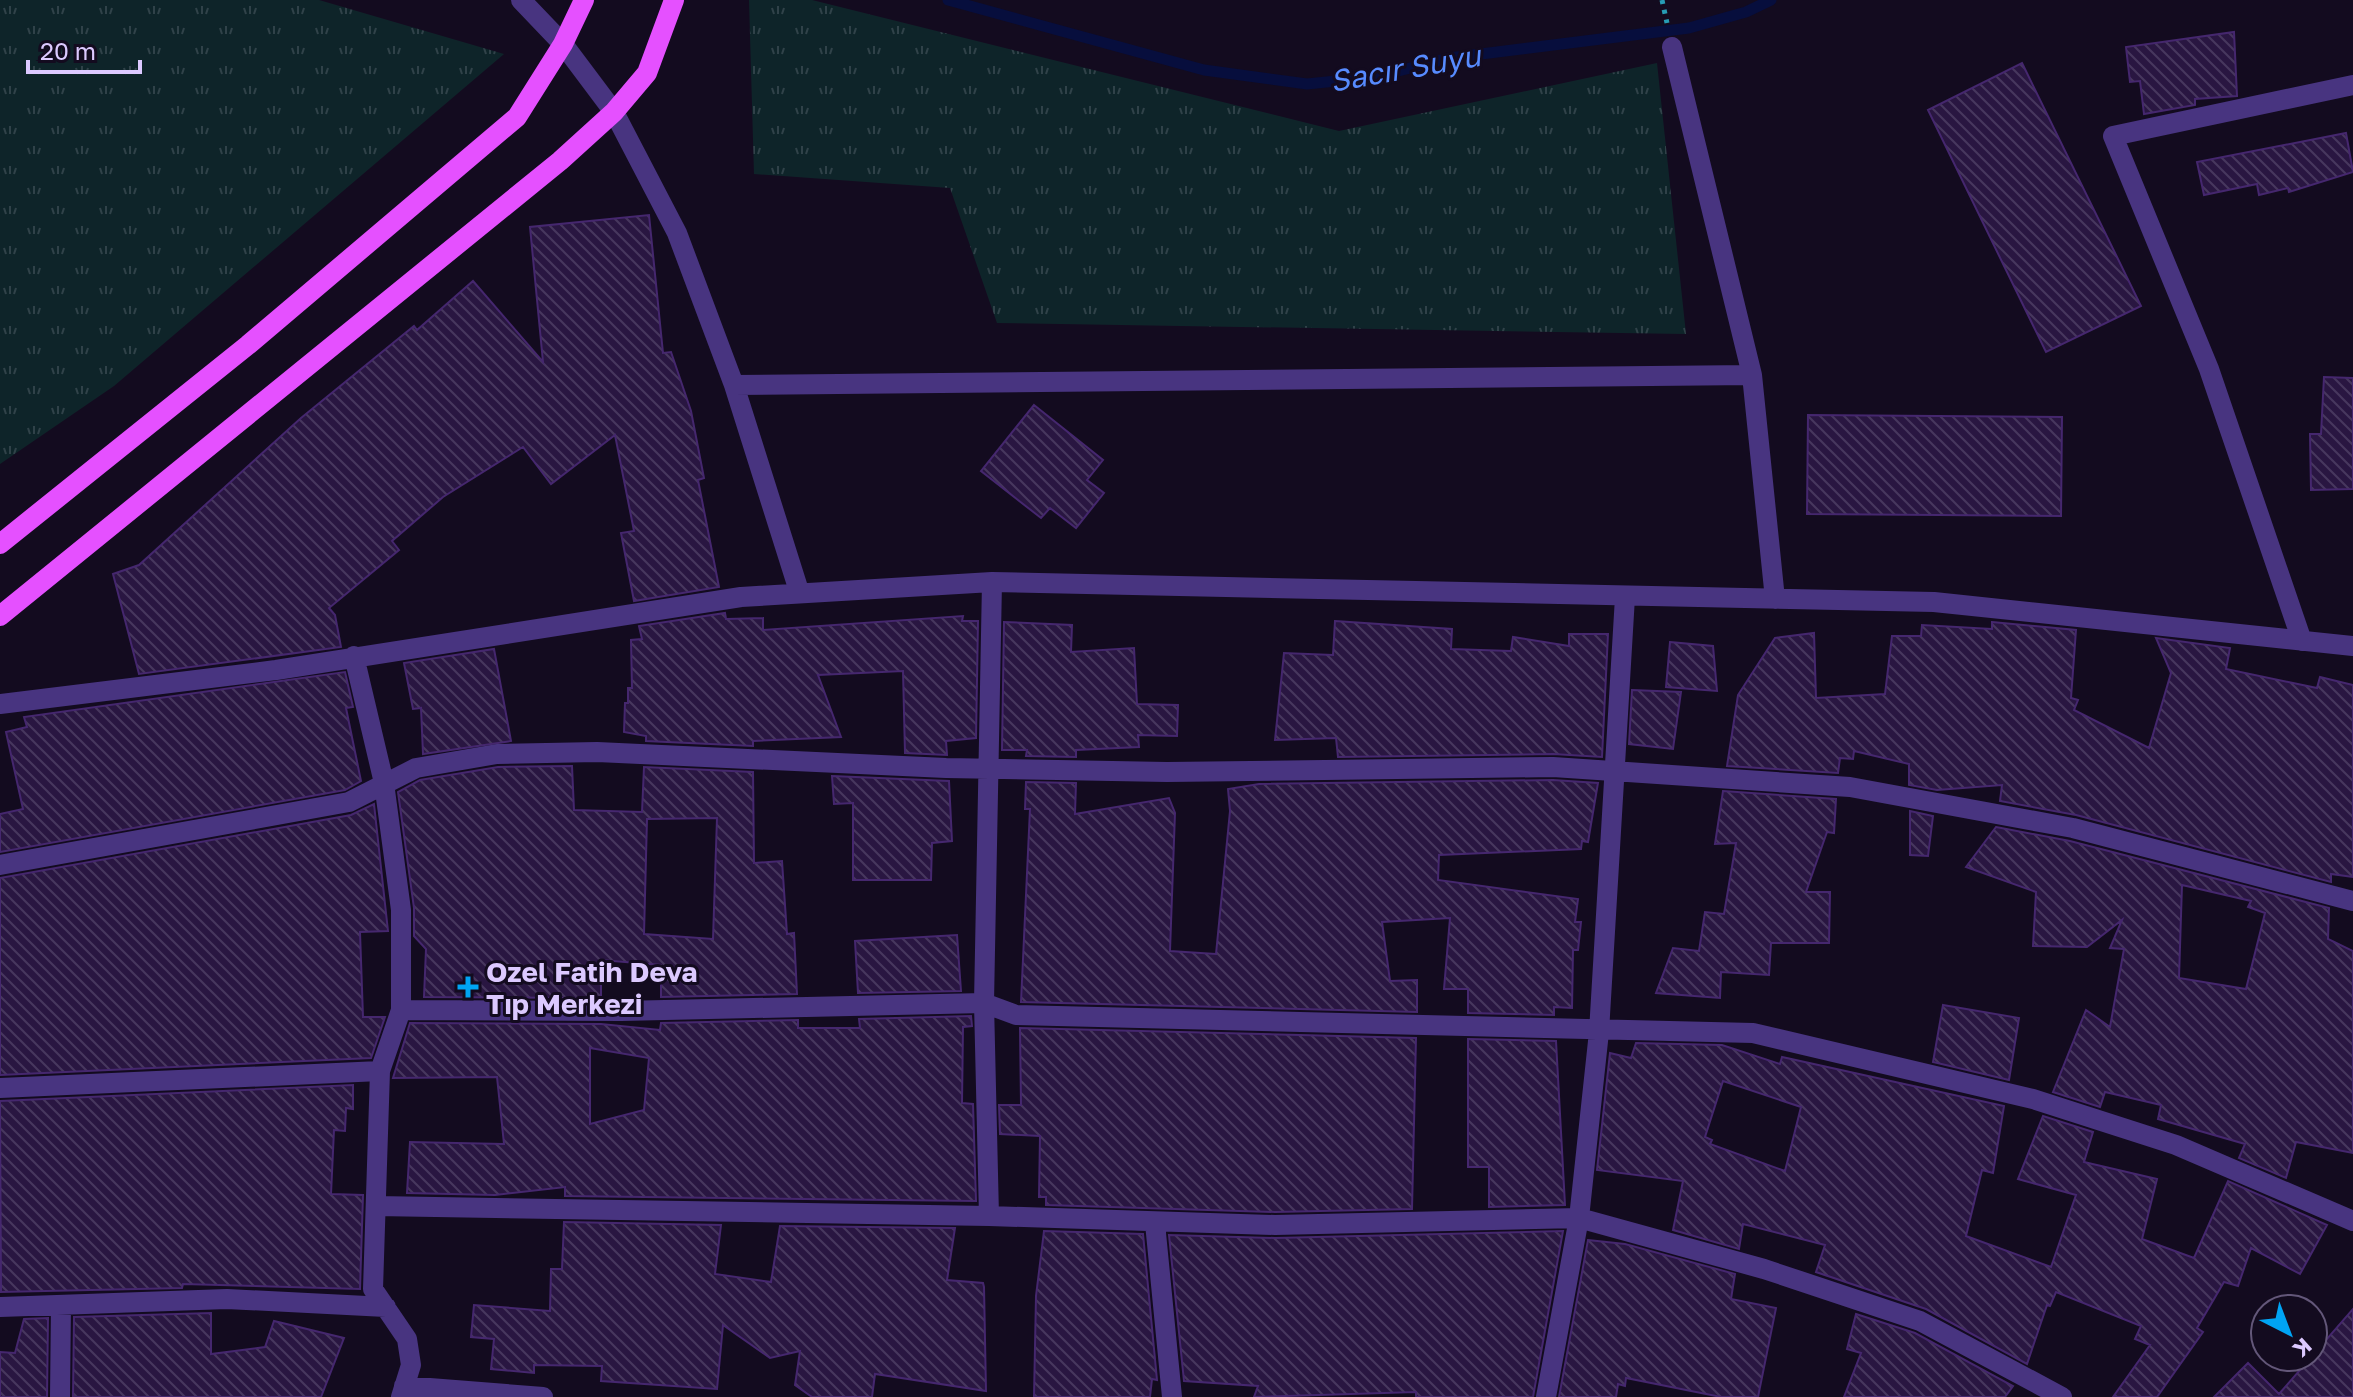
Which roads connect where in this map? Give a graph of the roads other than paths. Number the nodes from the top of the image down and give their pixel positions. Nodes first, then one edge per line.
1 (521, 0) edge
2 (584, 0) edge
3 (674, 0) edge
4 (563, 44) junction
5 (1672, 47) dead end
6 (2353, 85) edge
7 (614, 112) junction
8 (1752, 375) junction
9 (734, 385) junction
10 (57, 499) junction
11 (0, 533) edge
12 (0, 544) edge
13 (992, 582) junction
14 (799, 591) junction
15 (1625, 597) junction
16 (1775, 599) junction
17 (0, 616) edge
18 (2302, 641) junction
19 (2353, 646) edge
20 (354, 656) junction
21 (0, 704) edge
22 (989, 769) junction
23 (1616, 771) junction
24 (384, 783) junction
25 (0, 865) edge
26 (2353, 901) edge
27 (984, 1003) junction
28 (401, 1010) junction
29 (1599, 1032) junction
30 (380, 1071) junction
31 (0, 1088) edge
32 (376, 1206) junction
33 (989, 1216) junction
34 (1579, 1218) junction
35 (2353, 1221) edge
36 (1155, 1223) junction
37 (61, 1305) junction
38 (0, 1307) edge
39 (386, 1307) junction
40 (403, 1392) edge
41 (60, 1397) edge
42 (543, 1397) edge
43 (1172, 1397) edge
44 (1546, 1397) edge
45 (2062, 1397) edge

1 - 4 street
2 - 4 main road
3 - 7 main road
4 - 7 street
4 - 10 main road
5 - 8 street
6 - 18 street
7 - 9 street
7 - 17 main road
8 - 9 street
8 - 16 street
9 - 14 street
10 - 11 main road
10 - 12 main road
13 - 14 street
13 - 15 street
13 - 22 street
14 - 20 street
15 - 16 street
15 - 23 street
16 - 18 street
18 - 19 street
20 - 21 street
20 - 24 street
22 - 23 street
22 - 24 street
22 - 27 street
23 - 26 street
23 - 29 street
24 - 25 street
24 - 28 street
27 - 28 street
27 - 29 street
27 - 33 street
28 - 30 street
29 - 34 street
29 - 35 street
30 - 31 street
30 - 32 street
32 - 33 street
32 - 39 street
33 - 36 street
34 - 36 street
34 - 44 street
34 - 45 street
36 - 43 street
37 - 38 street
37 - 39 street
37 - 41 street
39 - 40 street
40 - 42 street

